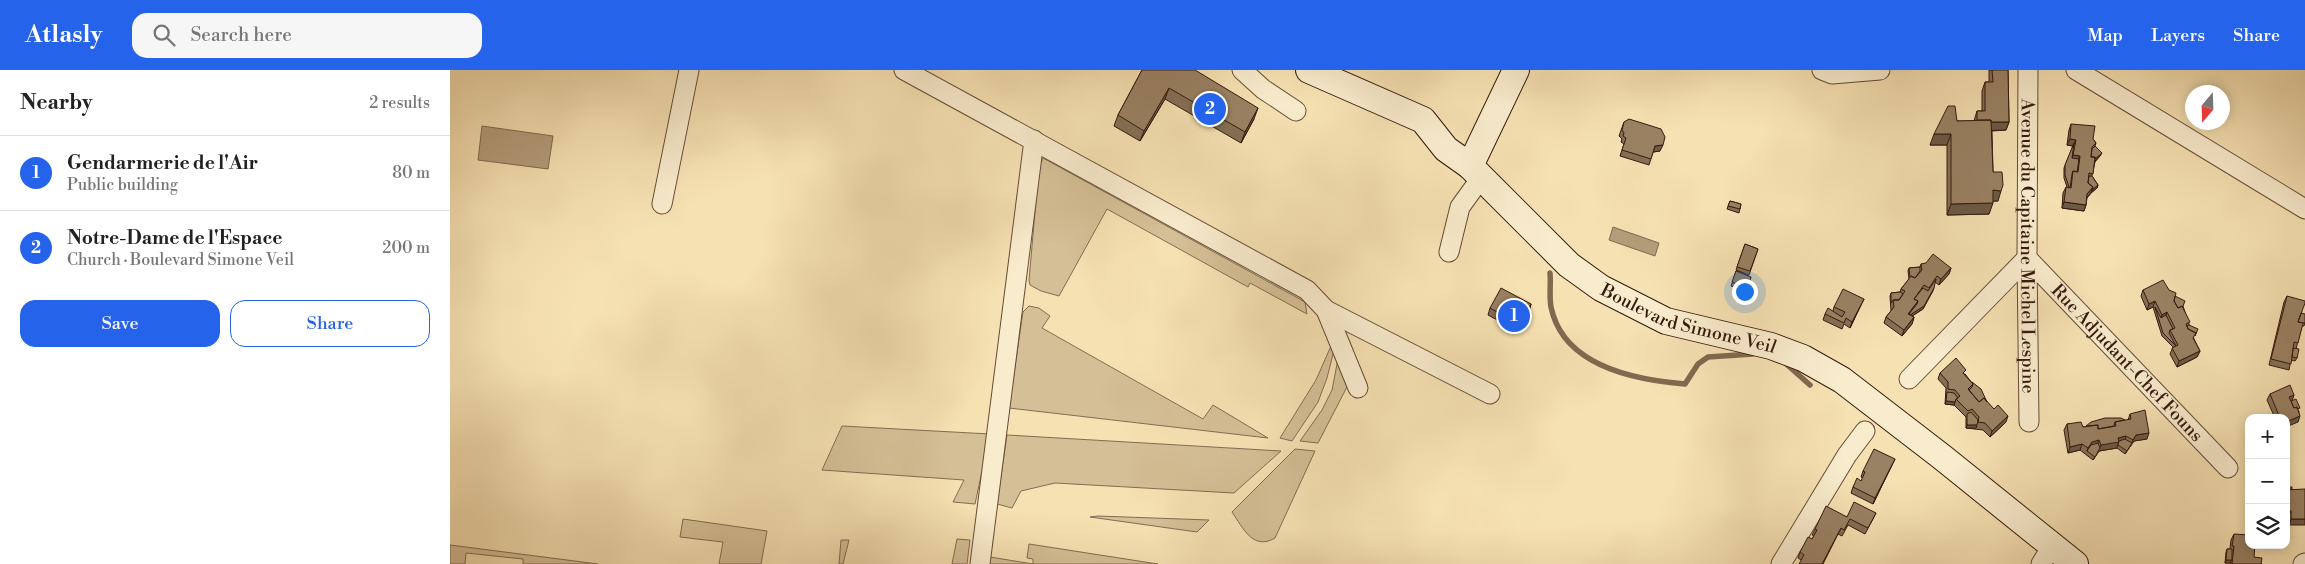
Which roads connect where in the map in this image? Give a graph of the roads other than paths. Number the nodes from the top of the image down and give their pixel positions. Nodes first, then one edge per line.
1 (689, 70) edge
2 (904, 70) edge
3 (1242, 70) edge
4 (1309, 70) edge
5 (1516, 70) edge
6 (1822, 70) edge
7 (1880, 70) edge
8 (2028, 70) edge
9 (2076, 70) edge
10 (1296, 111) dead end
11 (1034, 140) junction
12 (1476, 172) junction
13 (662, 204) dead end
14 (2305, 209) edge
15 (1449, 252) dead end
16 (2027, 258) junction
17 (1326, 310) junction
18 (1910, 379) dead end
19 (1358, 388) dead end
20 (1490, 394) dead end
21 (2029, 422) dead end
22 (1865, 431) dead end
23 (2228, 468) dead end
24 (2046, 555) edge
25 (980, 564) edge
26 (1781, 564) edge
27 (2075, 564) edge

1 - 13 street
2 - 11 street
3 - 10 street
4 - 12 main road, Boulevard Simone Veil
5 - 12 main road
6 - 7 street
8 - 16 street, Avenue du Capitaine Michel Lespine
9 - 14 street
11 - 17 street
11 - 25 street
12 - 15 street
12 - 24 main road, Boulevard Simone Veil
16 - 18 street
16 - 21 street, Avenue du Capitaine Michel Lespine
16 - 23 street, Rue Adjudant-Chef Founs
17 - 19 street
17 - 20 street
22 - 26 street
24 - 27 main road, Boulevard Simone Veil

